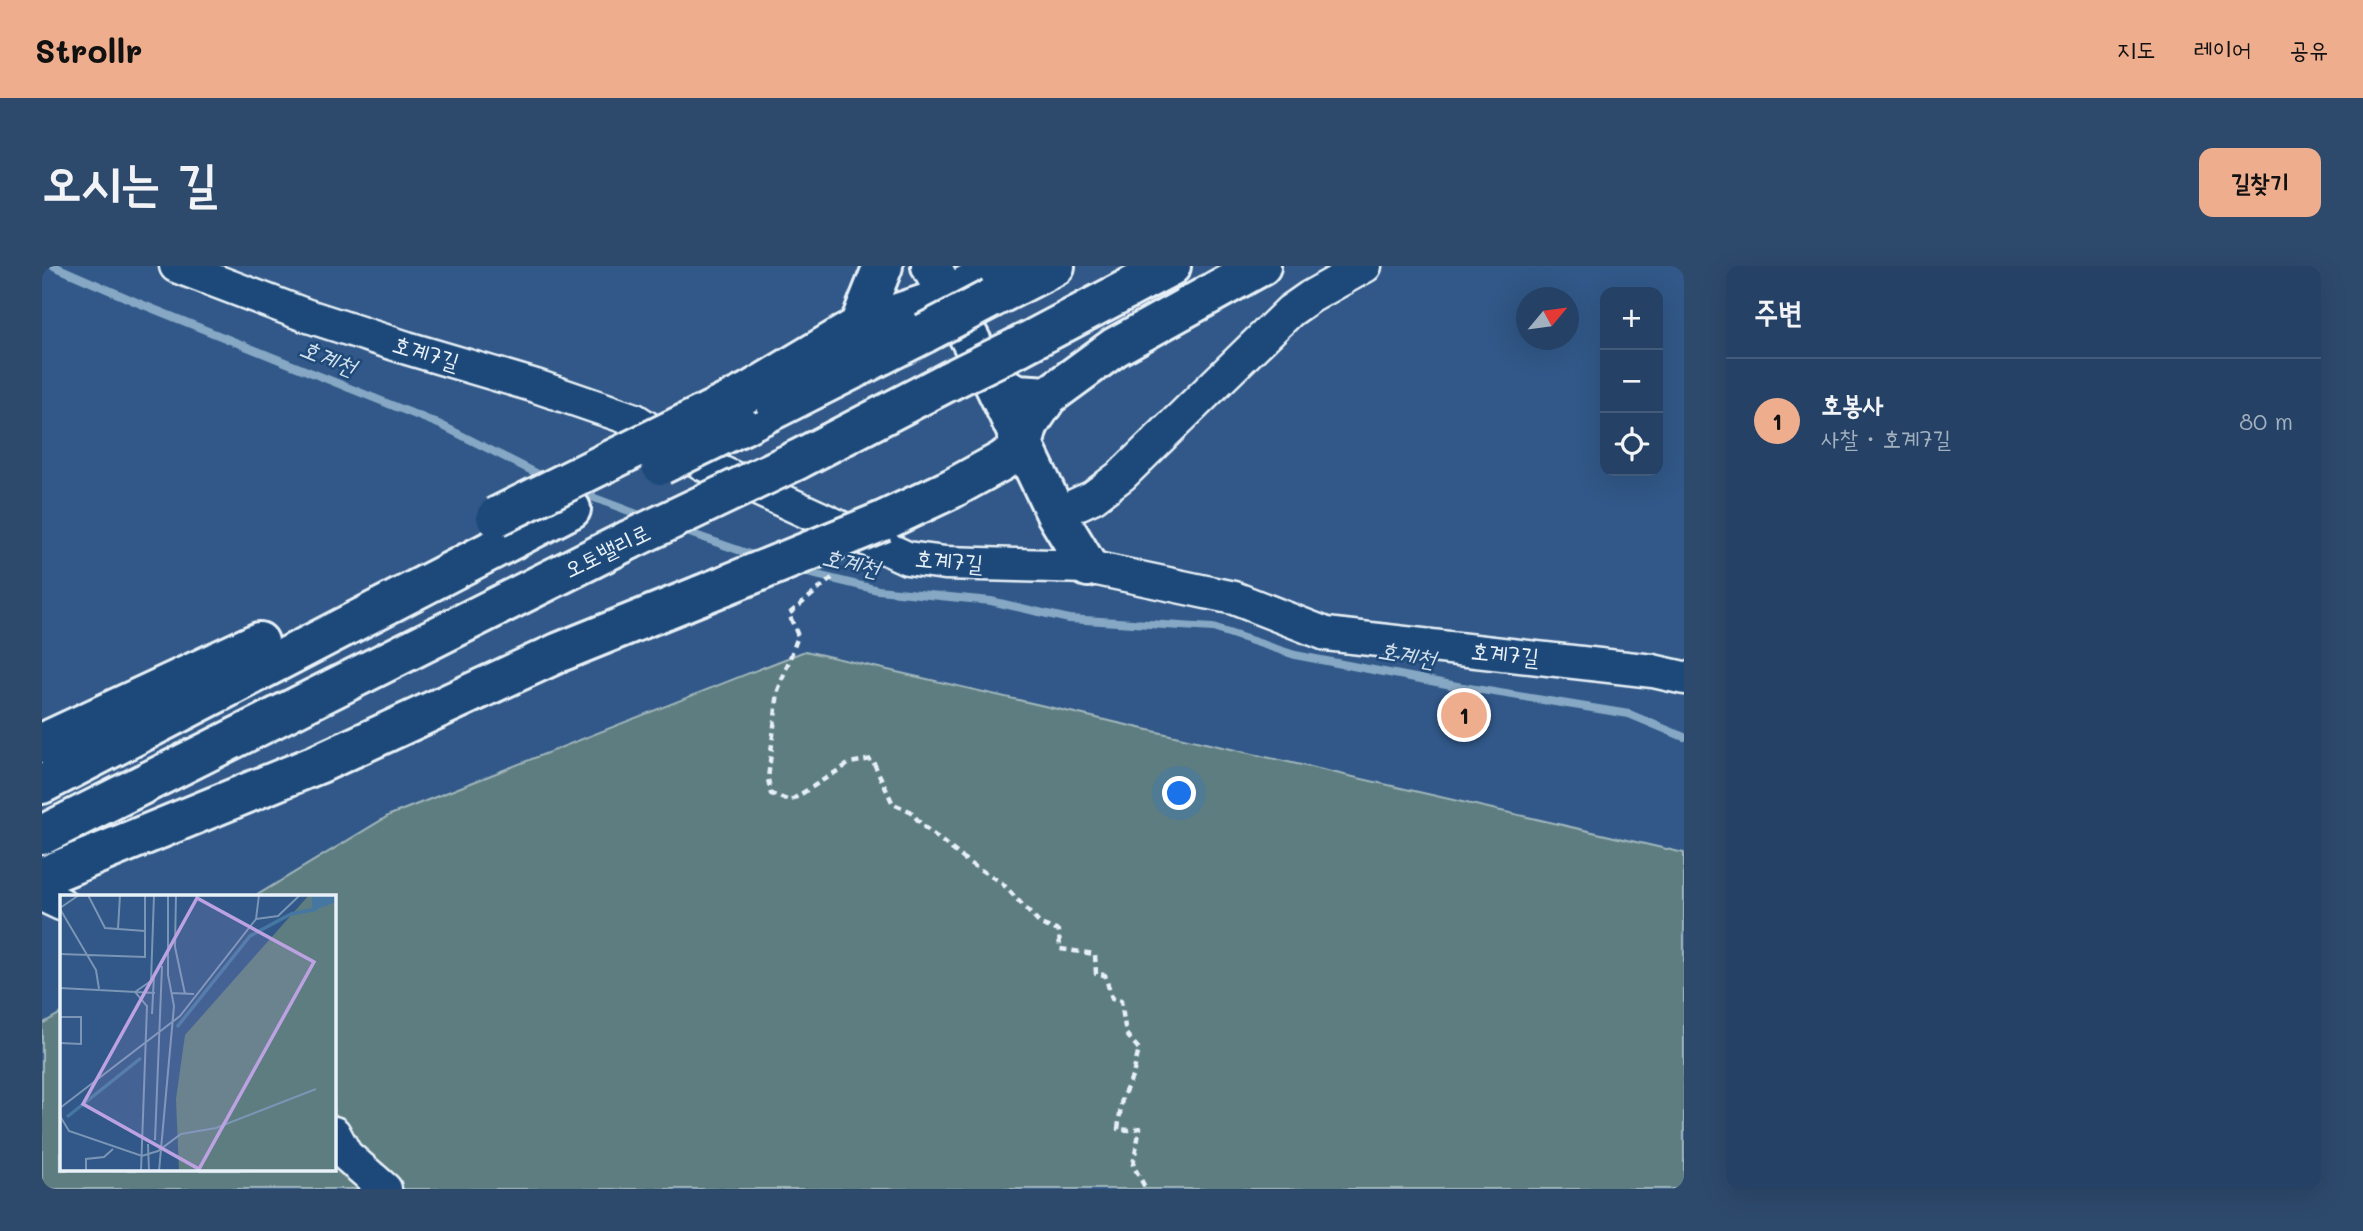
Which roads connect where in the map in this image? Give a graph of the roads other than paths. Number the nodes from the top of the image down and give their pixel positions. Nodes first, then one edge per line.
1 (176, 266) edge
2 (883, 266) edge
3 (1012, 266) edge
4 (1055, 266) edge
5 (1171, 266) edge
6 (1261, 266) edge
7 (1365, 266) edge
8 (939, 282) edge
9 (859, 326) junction
10 (993, 382) junction
11 (1048, 396) junction
12 (745, 409) junction
13 (1023, 445) junction
14 (1056, 514) junction
15 (1088, 568) junction
16 (1684, 678) edge
17 (42, 743) edge
18 (42, 784) edge
19 (45, 833) edge
20 (42, 877) edge
21 (42, 895) edge
22 (60, 904) edge
23 (336, 1137) edge
24 (385, 1189) edge

1 - 15 street, 호계7길
2 - 9 main road
3 - 8 main road
4 - 12 main road, bridge
5 - 19 main road, 오토밸리로, bridge
6 - 11 main road
7 - 14 street
8 - 9 main road
8 - 10 main road
9 - 12 main road
10 - 11 main road
10 - 13 main road
11 - 13 main road
12 - 17 main road, bridge
12 - 18 main road, bridge
13 - 14 main road
13 - 20 main road, bridge
14 - 15 main road
15 - 16 street, 호계7길
21 - 22 street
23 - 24 street

